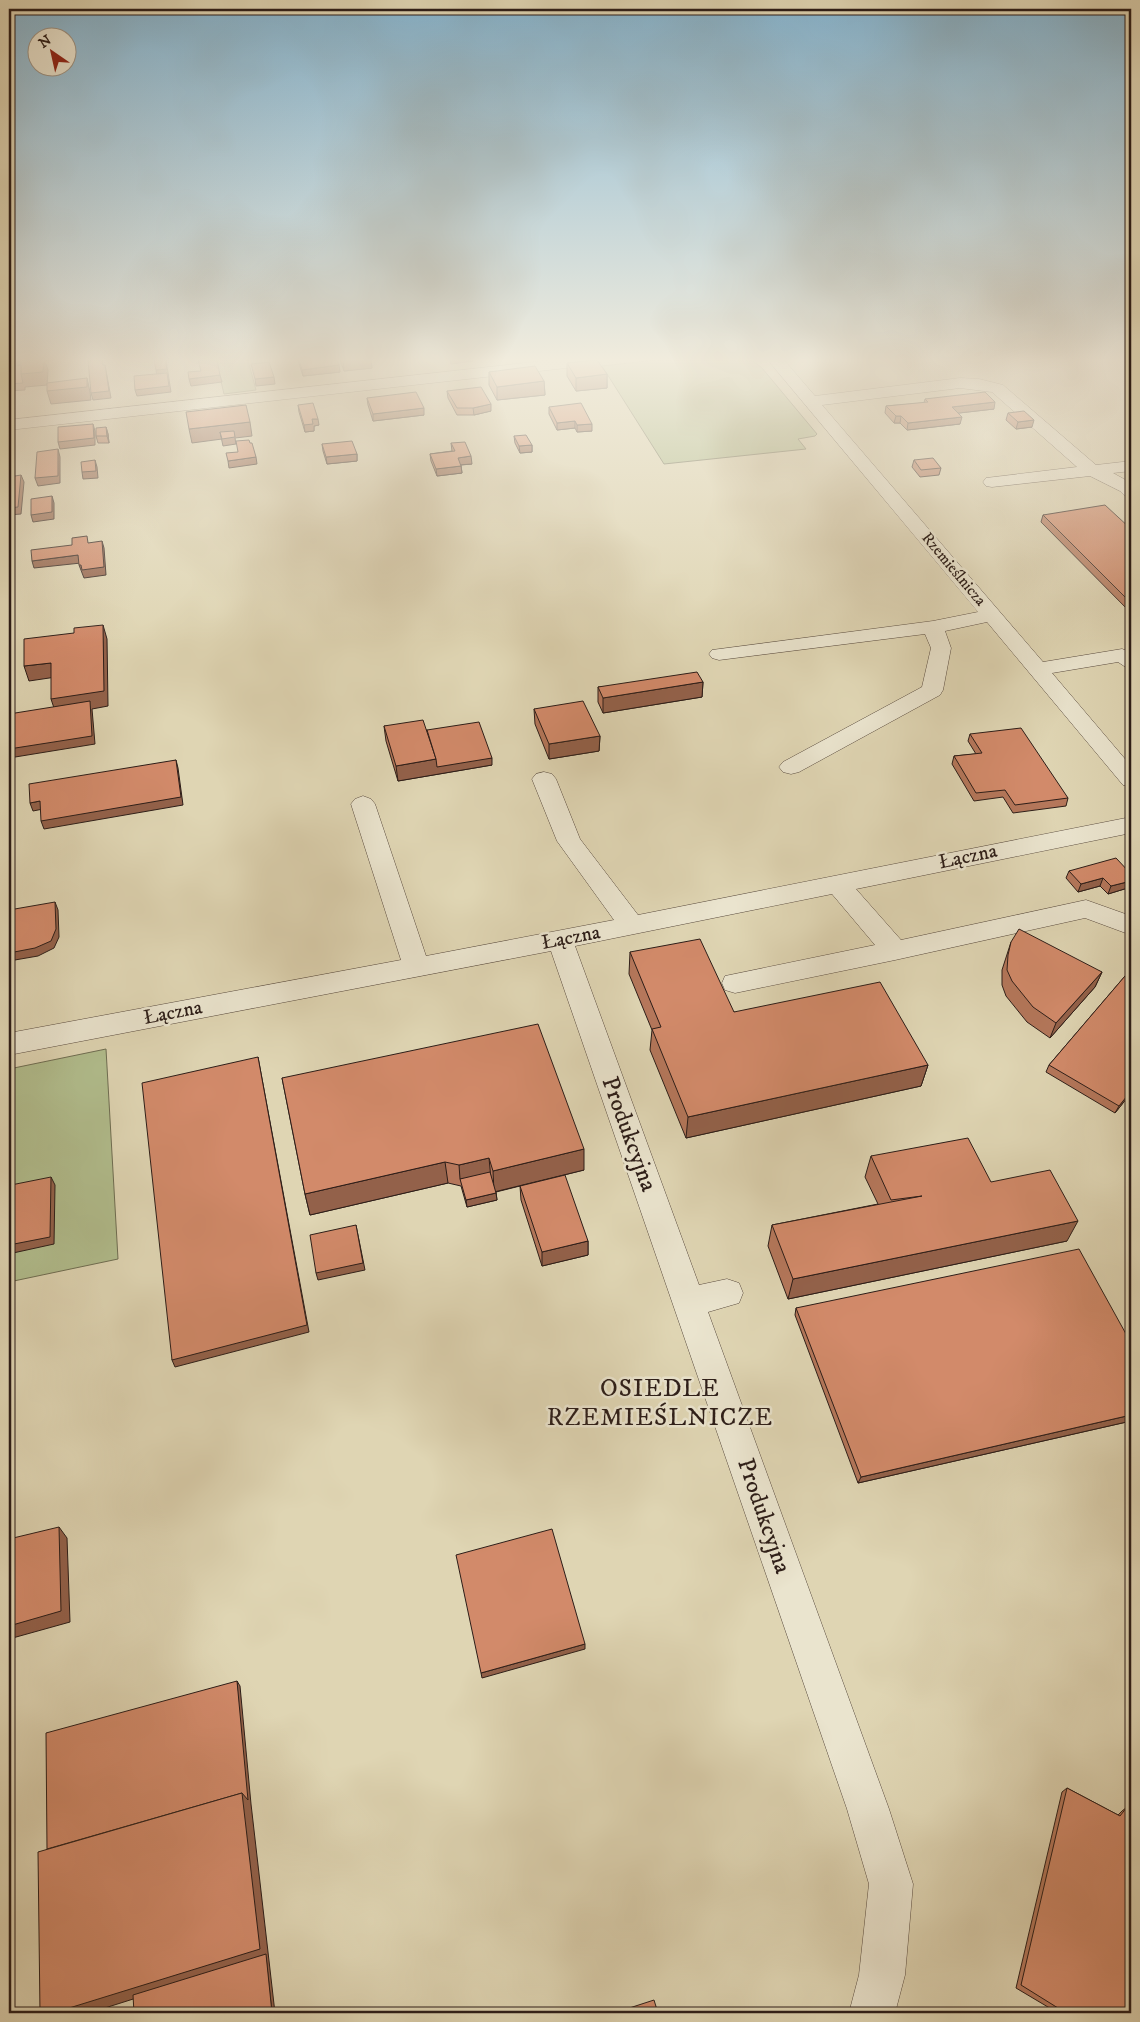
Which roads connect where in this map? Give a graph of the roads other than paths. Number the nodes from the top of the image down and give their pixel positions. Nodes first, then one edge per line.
1 (856, 454) edge
2 (1072, 454) edge
3 (1131, 466) edge
4 (1090, 470) junction
5 (992, 482) dead end
6 (1131, 492) edge
7 (993, 615) junction
8 (933, 627) junction
9 (719, 654) dead end
10 (1131, 662) edge
11 (1038, 669) junction
12 (791, 767) dead end
13 (544, 779) dead end
14 (1131, 780) edge
15 (364, 804) dead end
16 (1131, 825) edge
17 (838, 884) junction
18 (631, 925) junction
19 (1131, 926) edge
20 (560, 940) junction
21 (895, 951) junction
22 (416, 967) junction
23 (734, 983) dead end
24 (9, 1044) edge
25 (727, 1294) dead end
26 (688, 1302) junction
27 (872, 2013) edge

1 - 7 street, Rzemieślnicza
2 - 4 street
3 - 4 street
4 - 5 street
4 - 6 street
7 - 8 street
7 - 11 street, Rzemieślnicza
8 - 9 street
8 - 12 street
10 - 11 street
11 - 14 street, Rzemieślnicza
13 - 18 street
15 - 22 street
16 - 17 street, Łączna
17 - 18 street, Łączna
17 - 21 street
18 - 20 street, Łączna
19 - 21 street
20 - 22 street, Łączna
20 - 26 street, Produkcyjna
21 - 23 street
22 - 24 street, Łączna
25 - 26 street
26 - 27 street, Produkcyjna

